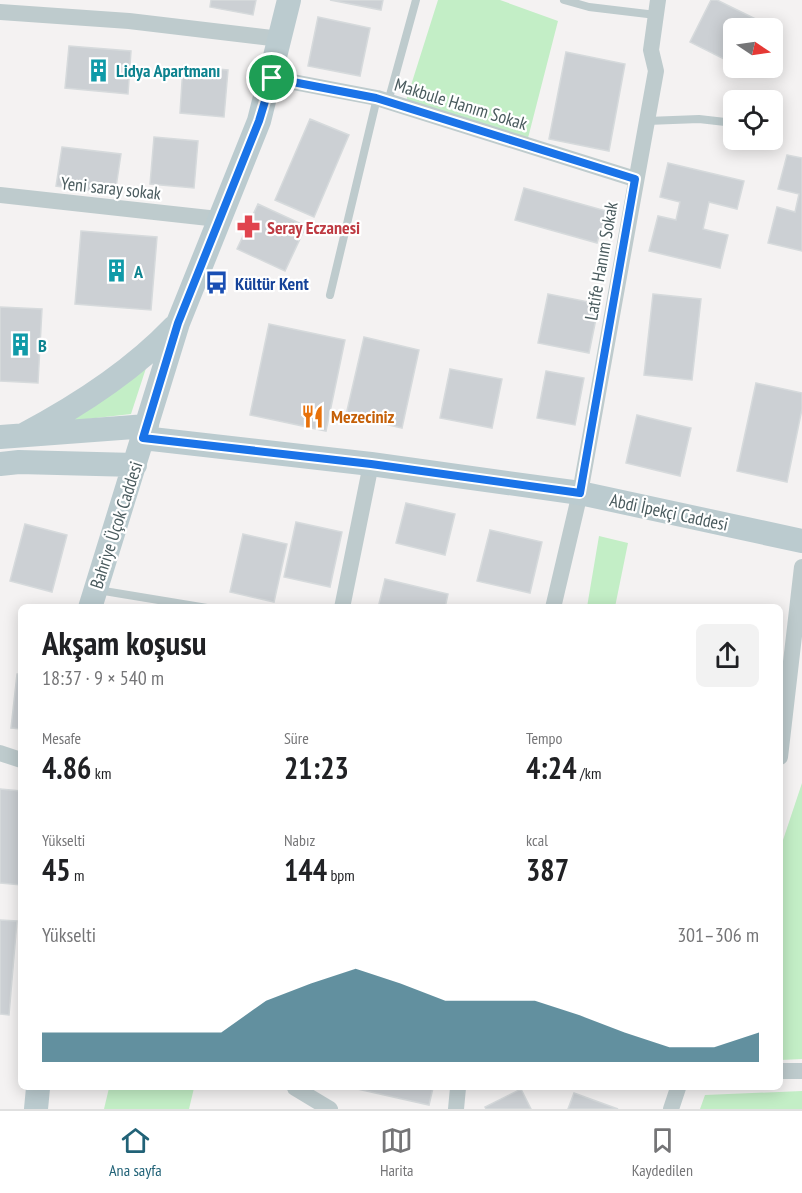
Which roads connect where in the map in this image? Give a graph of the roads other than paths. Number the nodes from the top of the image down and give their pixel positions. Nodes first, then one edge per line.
1 (289, 0) edge
2 (416, 0) edge
3 (564, 0) edge
4 (657, 8) edge
5 (0, 12) edge
6 (280, 39) junction
7 (272, 78) junction
8 (382, 100) junction
9 (646, 121) junction
10 (723, 122) edge
11 (635, 179) junction
12 (0, 195) edge
13 (218, 219) junction
14 (330, 295) dead end
15 (178, 323) junction
16 (145, 432) junction
17 (12, 436) edge
18 (0, 464) edge
19 (371, 464) junction
20 (135, 465) junction
21 (580, 493) junction
22 (802, 541) edge
23 (802, 567) edge
24 (93, 599) edge
25 (156, 604) edge
26 (343, 604) edge
27 (554, 604) edge
28 (783, 731) edge
29 (0, 753) edge
30 (18, 759) edge
31 (783, 1071) edge
32 (802, 1071) edge
33 (38, 1090) edge
34 (298, 1090) edge
35 (458, 1090) edge
36 (677, 1090) edge
37 (36, 1109) edge
38 (330, 1109) edge
39 (456, 1109) edge
40 (671, 1109) edge

1 - 6 main road, Bahriye Üçok Caddesi
2 - 8 lane
3 - 4 lane
4 - 9 street, Latife Hanım Sokak
5 - 6 street
6 - 7 main road, Bahriye Üçok Caddesi
7 - 8 street, Makbule Hanım Sokak
7 - 13 main road, Bahriye Üçok Caddesi
8 - 11 street, Makbule Hanım Sokak
8 - 14 lane
9 - 10 lane
9 - 11 street, Latife Hanım Sokak
11 - 21 street, Latife Hanım Sokak
12 - 13 street, Yeni saray sokak
13 - 15 main road, Bahriye Üçok Caddesi
15 - 16 main road, Bahriye Üçok Caddesi
15 - 17 main road
16 - 17 main road, Abdi İpekçi Caddesi
16 - 19 main road, Abdi İpekçi Caddesi
16 - 20 main road, Bahriye Üçok Caddesi
18 - 20 main road
19 - 21 main road, Abdi İpekçi Caddesi
19 - 26 street
20 - 24 main road, Bahriye Üçok Caddesi
21 - 22 main road, Abdi İpekçi Caddesi
21 - 27 street, Latife Hanım Sokak
23 - 28 street
24 - 25 lane
29 - 30 street
31 - 32 street
33 - 37 main road
34 - 38 street
35 - 39 street
36 - 40 street

